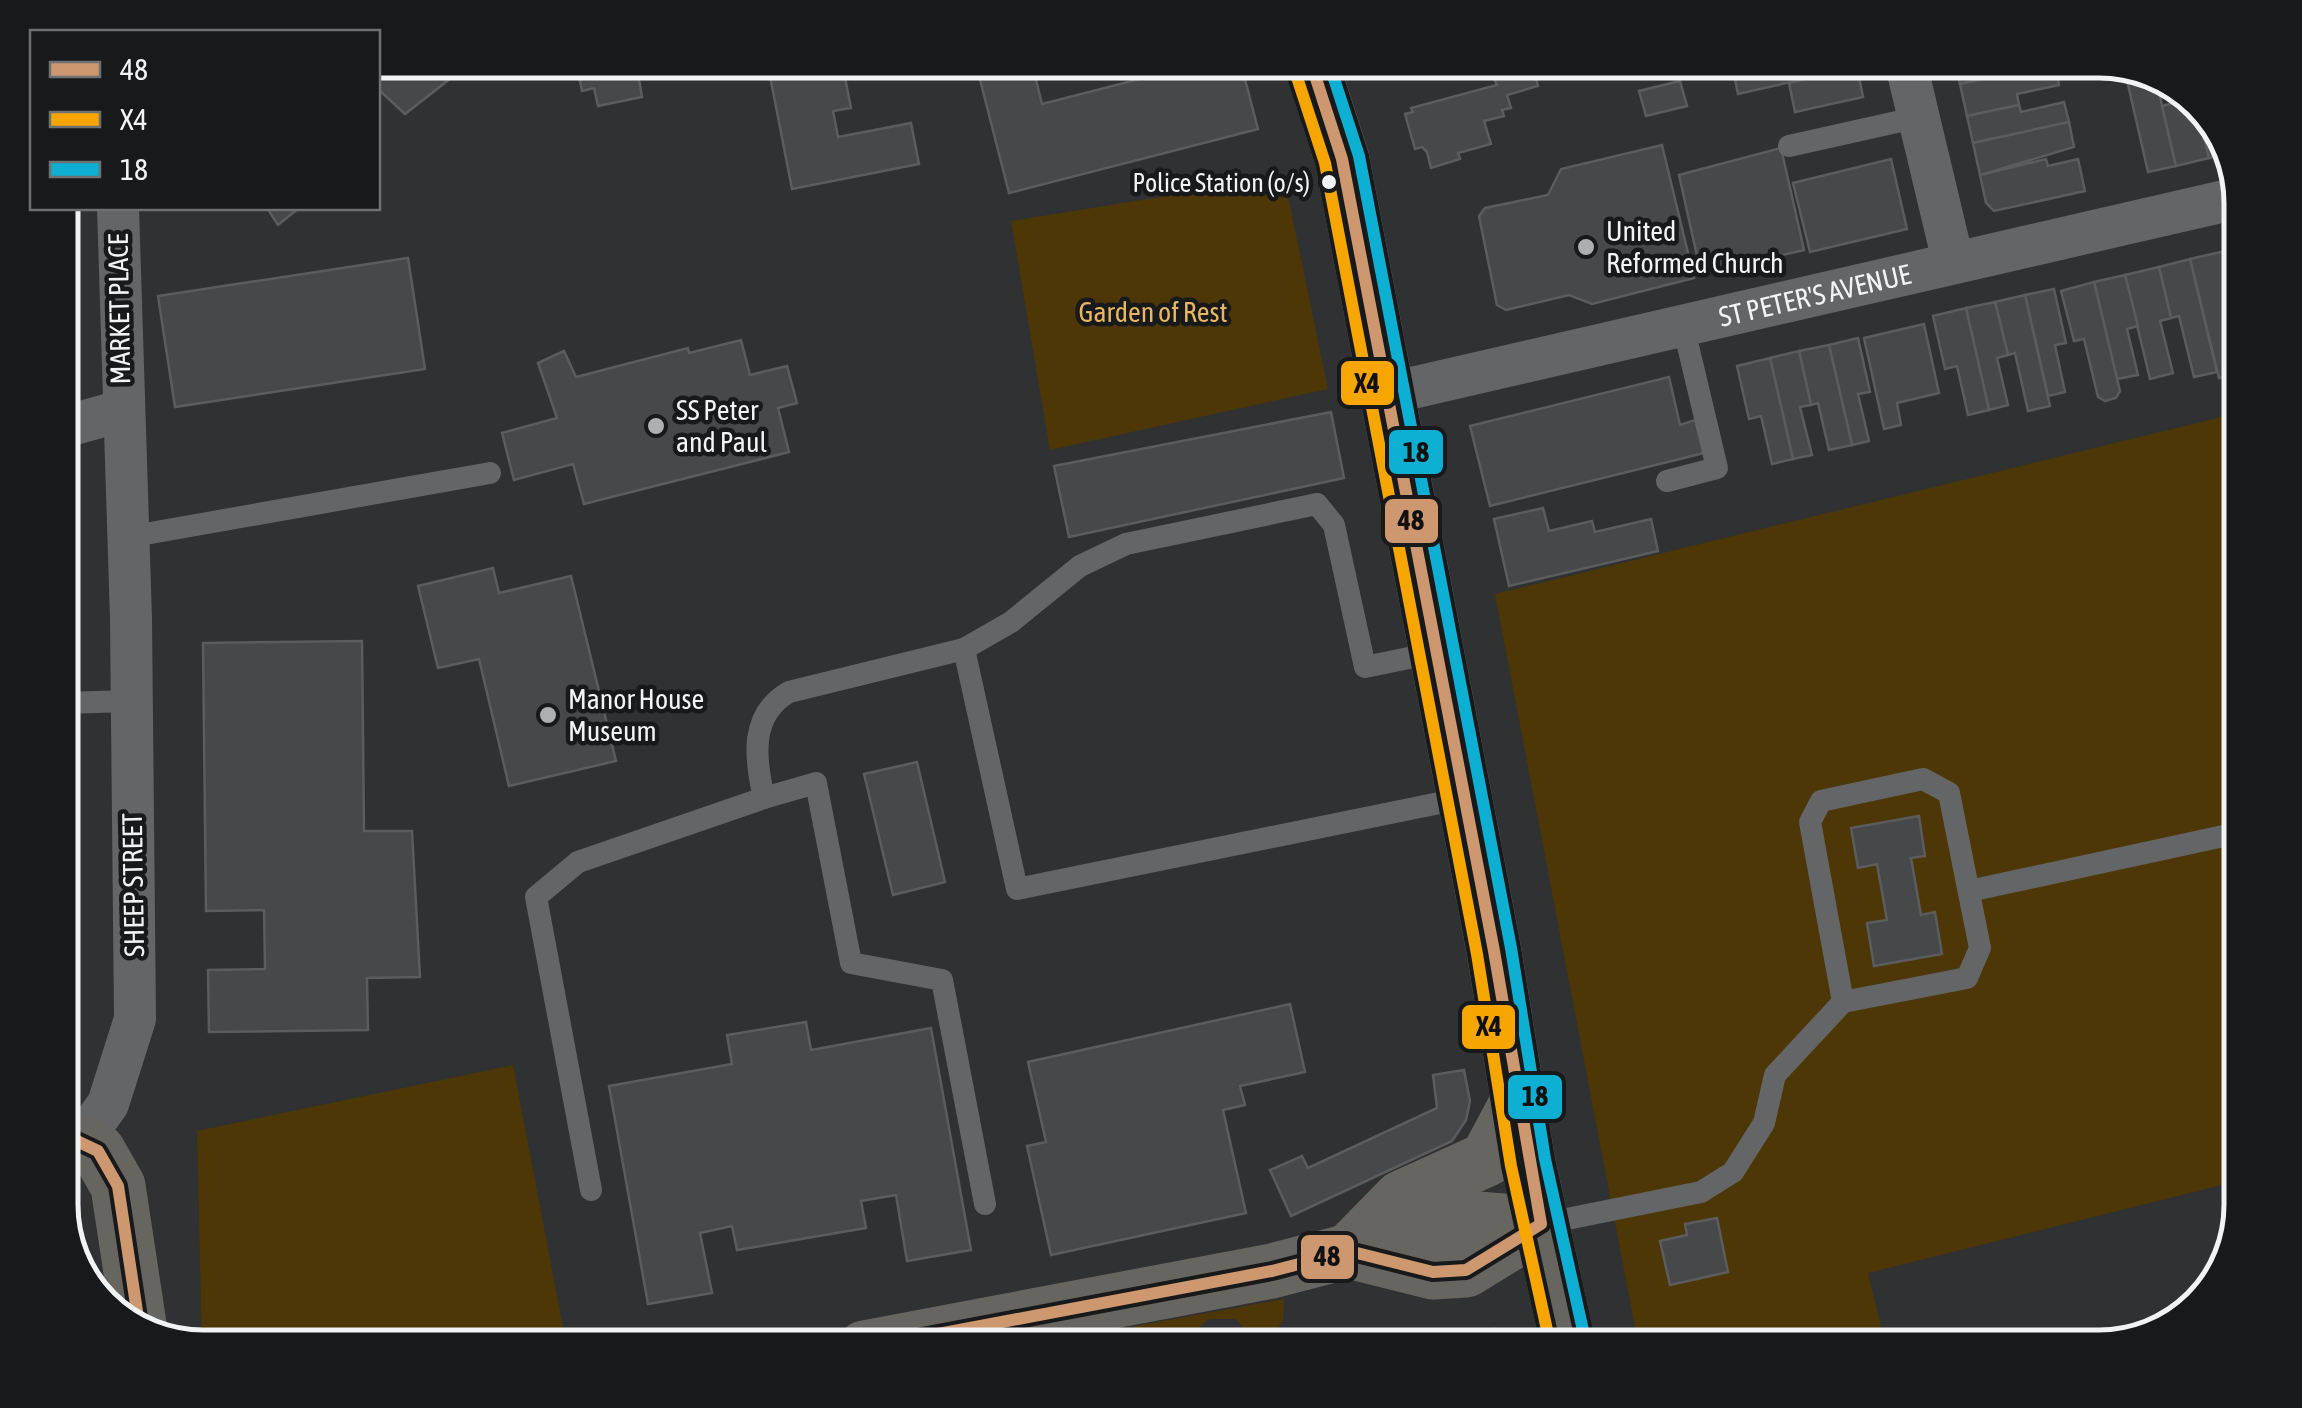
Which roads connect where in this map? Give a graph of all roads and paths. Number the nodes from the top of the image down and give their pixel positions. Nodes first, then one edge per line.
1 (1315, 77) edge
2 (1909, 77) edge
3 (1918, 117) junction
4 (1790, 146) dead end
5 (2224, 200) edge
6 (118, 210) edge
7 (1953, 260) junction
8 (1683, 326) junction
9 (1386, 394) junction
10 (121, 411) junction
11 (78, 423) edge
12 (490, 473) dead end
13 (1667, 480) dead end
14 (128, 537) junction
15 (964, 648) junction
16 (1434, 653) junction
17 (131, 701) junction
18 (78, 702) edge
19 (764, 798) junction
20 (1464, 798) junction
21 (2224, 836) edge
22 (1969, 891) junction
23 (1842, 1002) junction
24 (1518, 1103) junction
25 (78, 1131) edge
26 (78, 1142) edge
27 (592, 1190) dead end
28 (985, 1204) dead end
29 (1541, 1224) junction
30 (1360, 1239) junction
31 (1466, 1270) junction
32 (137, 1312) edge
33 (1039, 1330) edge
34 (1555, 1330) edge
35 (1564, 1330) edge

1 - 9 main road
2 - 3 street
3 - 4 lane
3 - 7 street
5 - 7 street, ST PETER'S AVENUE
6 - 10 street, MARKET PLACE
7 - 8 street, ST PETER'S AVENUE
8 - 9 street, ST PETER'S AVENUE
8 - 13 lane
9 - 16 main road
10 - 11 street
10 - 14 street, SHEEP STREET
12 - 14 lane
14 - 17 street, SHEEP STREET
15 - 16 lane
15 - 19 lane
15 - 20 lane
16 - 20 main road
17 - 18 lane
17 - 25 street, SHEEP STREET
19 - 27 lane
19 - 28 lane
20 - 24 main road
21 - 22 lane
22 - 23 lane
22 - 23 lane
23 - 29 lane
24 - 29 main road
24 - 30 main road
26 - 32 main road, SHEEP STREET
29 - 30 main road
29 - 31 main road
29 - 35 main road
30 - 31 main road
30 - 33 main road
31 - 34 main road

